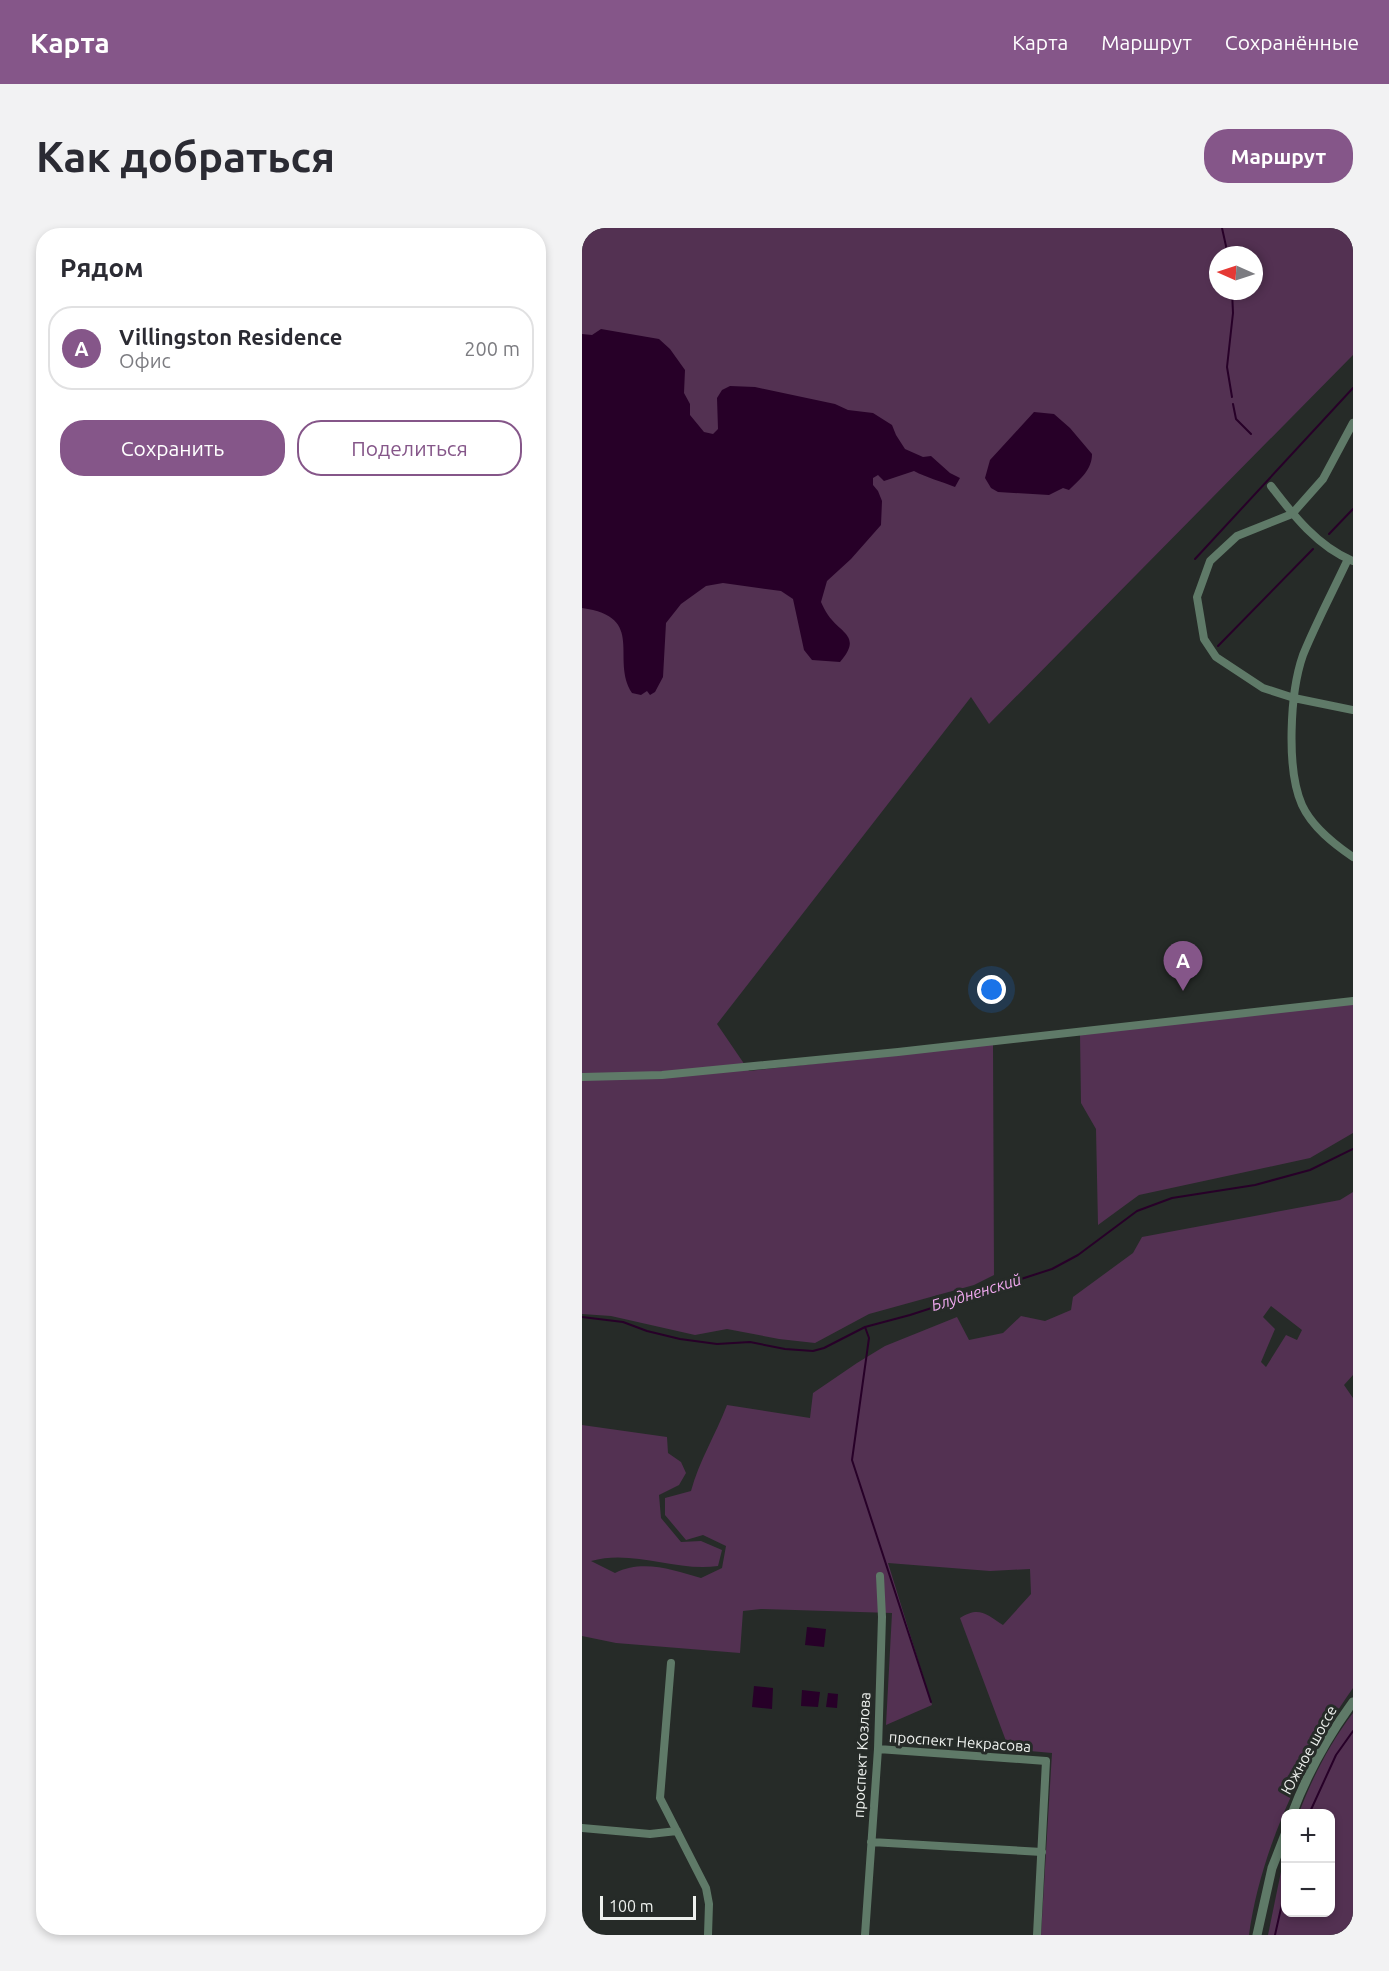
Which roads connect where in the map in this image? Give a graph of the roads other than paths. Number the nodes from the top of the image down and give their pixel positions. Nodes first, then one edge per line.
1 (1353, 423) edge
2 (1271, 486) dead end
3 (1292, 514) junction
4 (1350, 560) edge
5 (1293, 698) junction
6 (1353, 710) edge
7 (1353, 857) edge
8 (1353, 1001) edge
9 (582, 1077) edge
10 (880, 1576) dead end
11 (670, 1663) dead end
12 (1353, 1702) edge
13 (878, 1749) junction
14 (1294, 1809) edge
15 (582, 1827) edge
16 (677, 1831) junction
17 (871, 1842) junction
18 (1281, 1845) edge
19 (1042, 1852) junction
20 (708, 1935) edge
21 (865, 1935) edge
22 (1037, 1935) edge
23 (1257, 1935) edge

1 - 3 street
2 - 3 street
3 - 4 street
3 - 5 street
4 - 5 street
5 - 6 street
5 - 7 street
8 - 9 street
10 - 13 street, проспект Козлова
11 - 16 street
12 - 14 street, Южное шоссе
13 - 17 street, проспект Козлова
13 - 19 street, проспект Некрасова
15 - 16 street
16 - 20 street
17 - 19 street
17 - 21 street, проспект Козлова
18 - 23 street
19 - 22 street, проспект Некрасова

